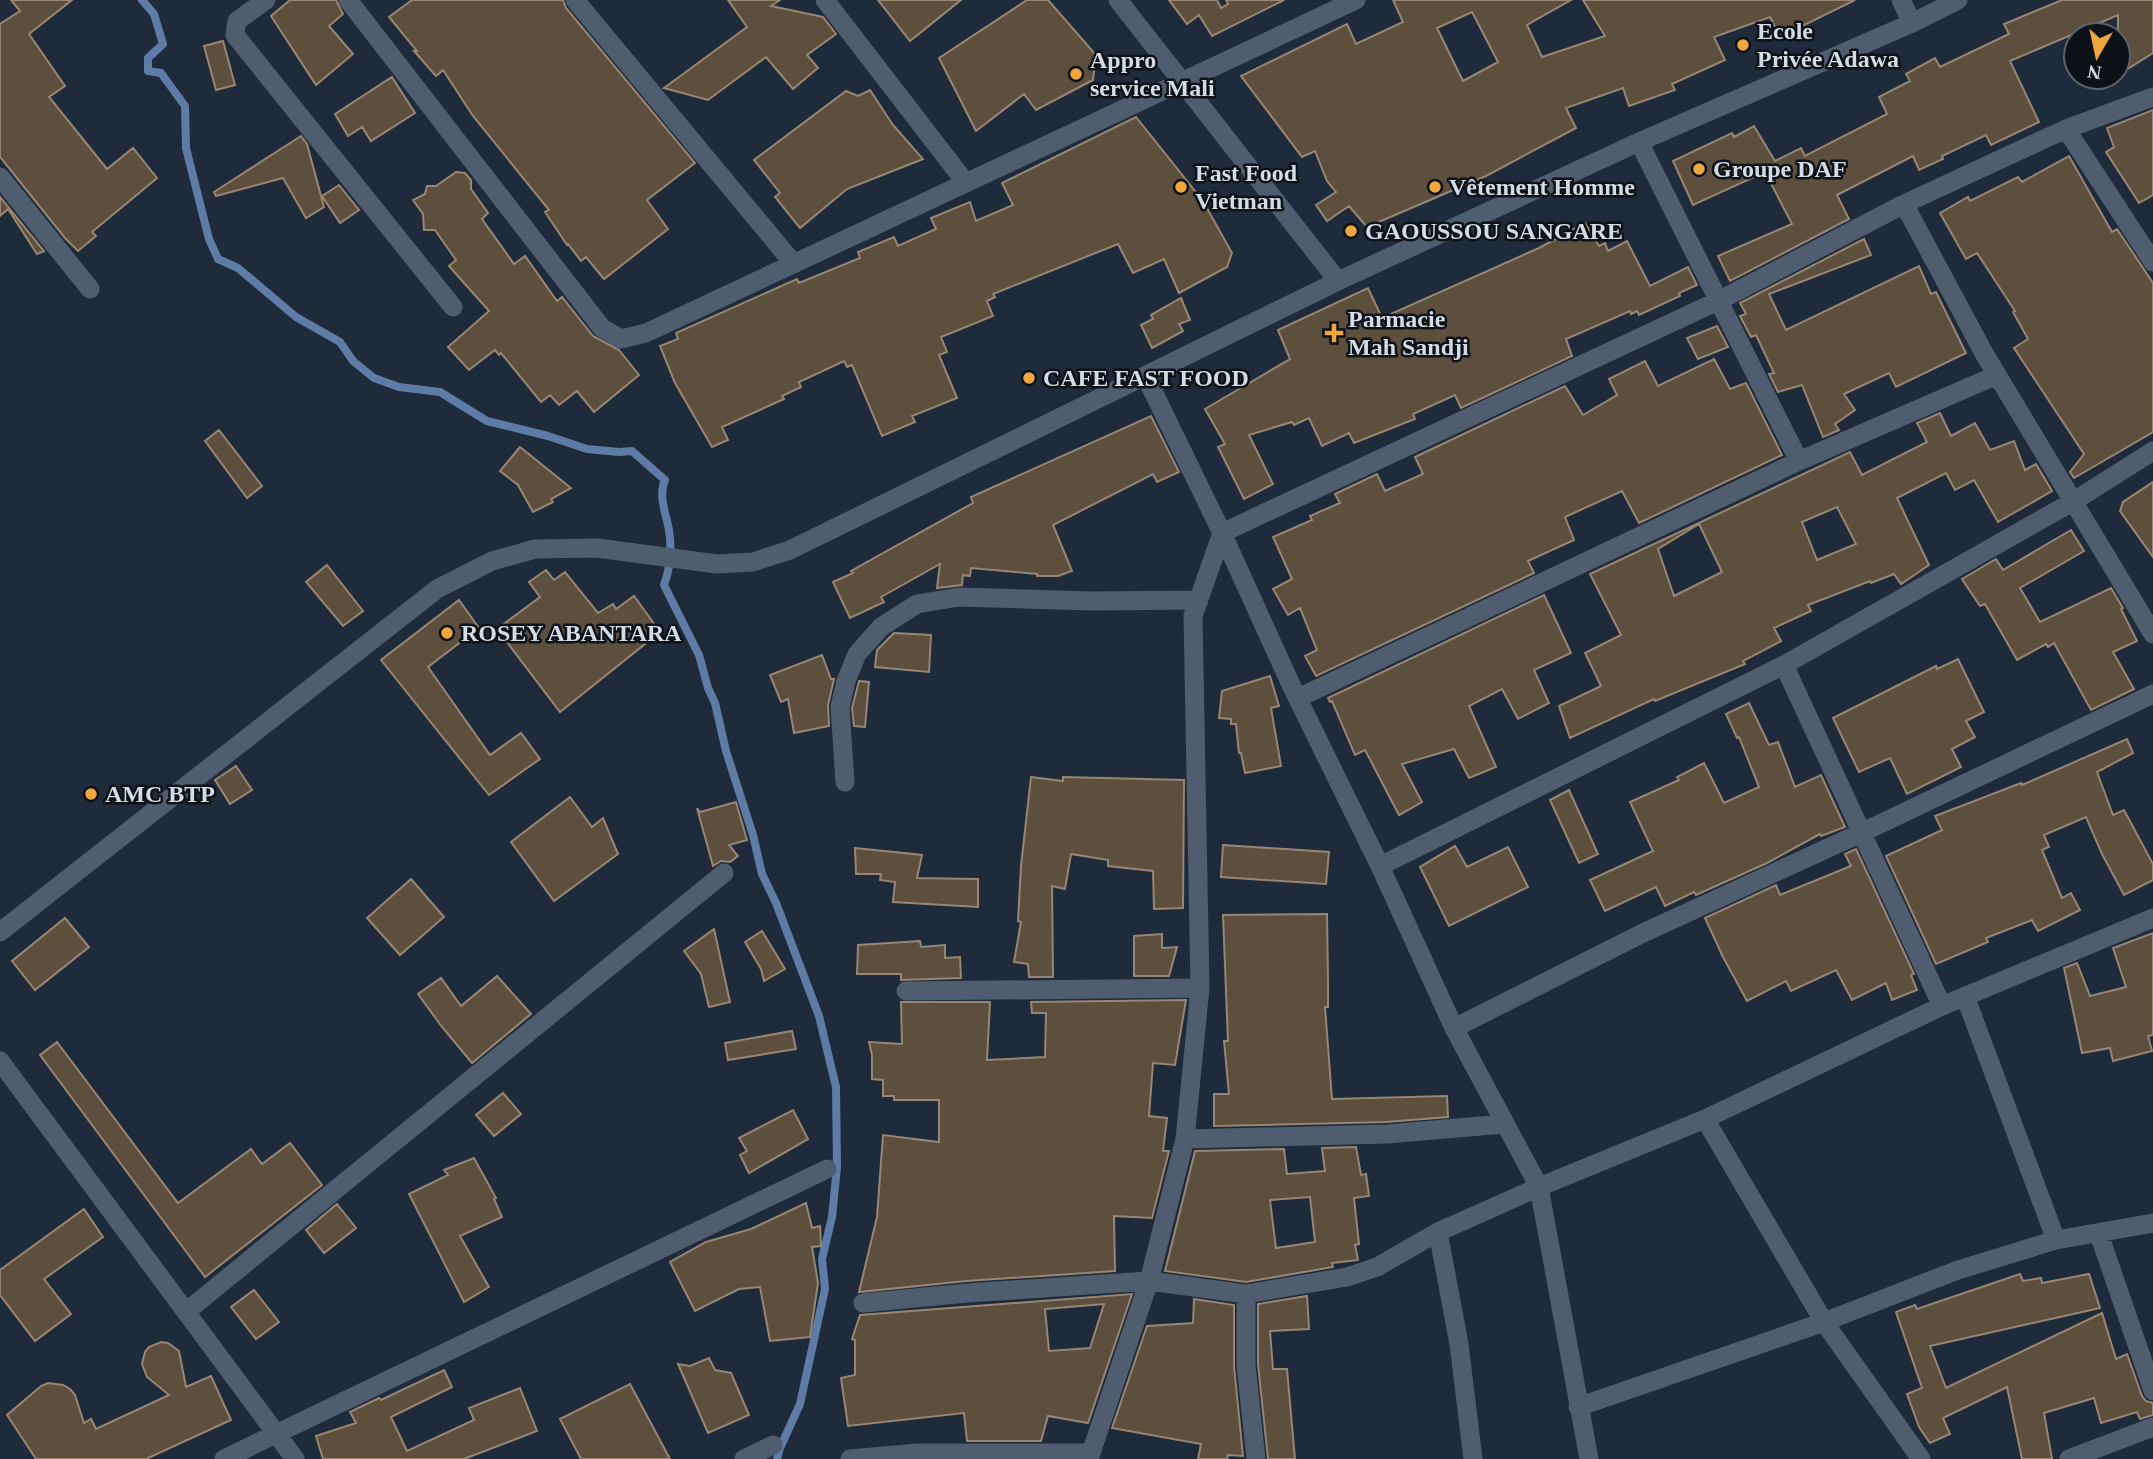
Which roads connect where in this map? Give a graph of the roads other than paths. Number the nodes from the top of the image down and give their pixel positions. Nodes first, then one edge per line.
1 (266, 0) edge
2 (348, 0) edge
3 (575, 0) edge
4 (825, 0) edge
5 (1118, 0) edge
6 (1356, 0) edge
7 (1901, 0) edge
8 (1958, 0) edge
9 (1912, 23) junction
10 (1182, 81) junction
11 (2153, 97) edge
12 (2066, 129) junction
13 (1639, 142) junction
14 (0, 177) edge
15 (966, 183) junction
16 (1904, 204) junction
17 (2153, 262) edge
18 (794, 264) junction
19 (1338, 281) junction
20 (90, 289) dead end
21 (1720, 300) junction
22 (453, 307) dead end
23 (1997, 375) junction
24 (1146, 377) junction
25 (2153, 451) edge
26 (1800, 461) junction
27 (2074, 501) junction
28 (1222, 533) junction
29 (1199, 600) junction
30 (2153, 634) edge
31 (1784, 665) junction
32 (2153, 694) edge
33 (1298, 698) junction
34 (845, 782) dead end
35 (1863, 832) junction
36 (1380, 866) junction
37 (724, 873) dead end
38 (2153, 918) edge
39 (0, 932) edge
40 (1200, 988) junction
41 (906, 990) dead end
42 (1965, 996) junction
43 (1942, 1006) junction
44 (1454, 1028) junction
45 (0, 1060) edge
46 (1705, 1119) junction
47 (1504, 1124) junction
48 (1185, 1139) junction
49 (827, 1169) dead end
50 (1539, 1186) junction
51 (2153, 1223) edge
52 (1438, 1232) junction
53 (2099, 1234) junction
54 (2056, 1240) junction
55 (1149, 1281) junction
56 (1245, 1293) junction
57 (863, 1303) dead end
58 (187, 1311) junction
59 (1824, 1322) junction
60 (2153, 1391) edge
61 (1578, 1407) junction
62 (2153, 1427) edge
63 (278, 1433) junction
64 (773, 1445) dead end
65 (1090, 1456) edge
66 (224, 1459) edge
67 (295, 1459) edge
68 (744, 1459) edge
69 (850, 1459) edge
70 (1256, 1459) edge
71 (1473, 1459) edge
72 (1589, 1459) edge
73 (1921, 1459) edge
74 (2069, 1459) edge

1 - 22 street
2 - 18 street
3 - 18 street
4 - 15 street
5 - 10 street
6 - 10 street
7 - 9 street
8 - 9 street
9 - 13 street
10 - 15 street
10 - 19 street
11 - 12 street
12 - 16 street
12 - 17 street
13 - 19 street
13 - 21 street
14 - 20 street
15 - 18 street
16 - 21 street
16 - 23 street
19 - 24 street
21 - 26 street
21 - 28 street
23 - 26 street
23 - 27 street
24 - 28 street
24 - 39 street
25 - 27 street
26 - 33 street
27 - 30 street
27 - 31 street
28 - 29 street
28 - 33 street
29 - 34 street
29 - 40 street
31 - 35 street
31 - 36 street
32 - 35 street
33 - 36 street
35 - 43 street
35 - 44 street
36 - 44 street
37 - 58 street
38 - 42 street
40 - 41 street
40 - 48 street
42 - 43 street
42 - 54 street
43 - 46 street
44 - 47 street
45 - 58 street
46 - 50 street
46 - 59 street
47 - 48 street
47 - 50 street
48 - 55 street
49 - 63 street
50 - 52 street
50 - 61 street
51 - 53 street
52 - 56 street
52 - 71 street
53 - 54 street
53 - 60 street
54 - 59 street
55 - 56 street
55 - 57 street
55 - 65 street
56 - 70 street
58 - 63 street
59 - 61 street
59 - 73 street
61 - 72 street
62 - 74 street
63 - 66 street
63 - 67 street
64 - 68 street
65 - 69 street

